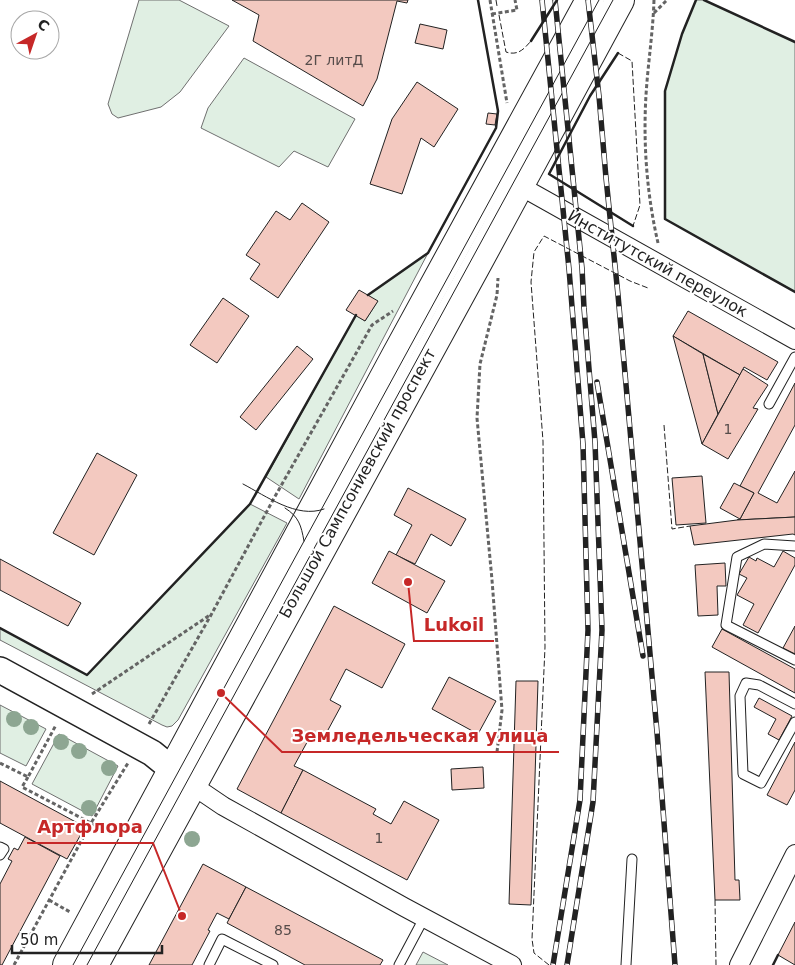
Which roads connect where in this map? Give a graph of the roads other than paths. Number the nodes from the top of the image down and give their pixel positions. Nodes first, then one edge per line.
1 (590, 0) edge
2 (620, 0) edge
3 (520, 186) junction
4 (795, 340) edge
5 (795, 358) edge
6 (769, 404) dead end
7 (795, 546) edge
8 (795, 660) edge
9 (0, 670) edge
10 (795, 704) edge
11 (795, 722) edge
12 (182, 777) junction
13 (0, 847) edge
14 (795, 854) edge
15 (0, 855) edge
16 (632, 859) dead end
17 (424, 918) junction
18 (67, 965) edge
19 (94, 965) edge
20 (209, 965) edge
21 (273, 965) edge
22 (399, 965) edge
23 (512, 965) edge
24 (626, 965) edge
25 (739, 965) edge

1 - 12 main road, Большой Сампсониевский проспект
2 - 3 main road, Большой Сампсониевский проспект
3 - 4 street, Институтский переулок
3 - 12 main road, Большой Сампсониевский проспект
5 - 6 lane
7 - 8 lane
9 - 12 street
10 - 11 lane
12 - 17 street
12 - 18 main road, Большой Сампсониевский проспект
12 - 19 main road, Большой Сампсониевский проспект
13 - 15 lane
14 - 25 street
16 - 24 lane
17 - 22 lane
17 - 23 street
20 - 21 lane

